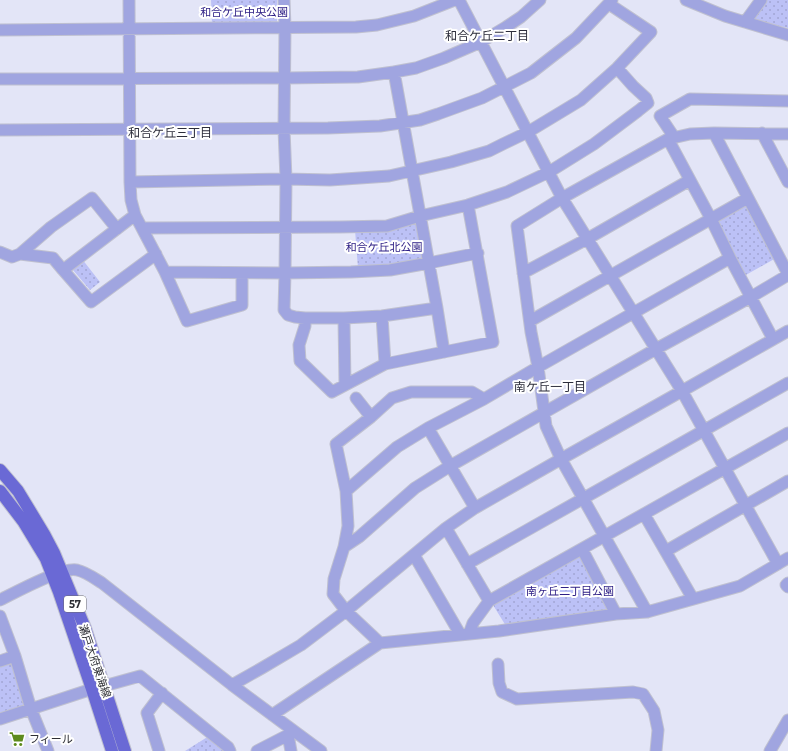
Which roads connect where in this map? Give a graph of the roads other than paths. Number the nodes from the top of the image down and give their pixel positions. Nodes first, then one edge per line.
1 (129, 0) edge
2 (284, 0) edge
3 (455, 0) edge
4 (459, 0) edge
5 (540, 0) edge
6 (686, 0) edge
7 (761, 0) edge
8 (611, 2) edge
9 (706, 4) edge
10 (745, 22) junction
11 (285, 27) junction
12 (128, 28) junction
13 (0, 30) edge
14 (788, 35) edge
15 (481, 42) junction
16 (617, 68) junction
17 (394, 72) junction
18 (129, 78) junction
19 (284, 78) junction
20 (0, 79) edge
21 (504, 87) junction
22 (788, 101) edge
23 (404, 122) junction
24 (284, 129) junction
25 (0, 130) edge
26 (130, 130) junction
27 (528, 132) junction
28 (714, 133) junction
29 (762, 133) junction
30 (788, 134) edge
31 (671, 138) junction
32 (412, 171) junction
33 (549, 172) junction
34 (286, 179) junction
35 (690, 180) junction
36 (130, 182) junction
37 (788, 182) edge
38 (562, 198) junction
39 (748, 198) junction
40 (468, 205) junction
41 (136, 215) junction
42 (420, 216) junction
43 (711, 219) junction
44 (285, 227) junction
45 (143, 228) junction
46 (117, 229) junction
47 (587, 239) junction
48 (0, 252) edge
49 (478, 253) junction
50 (20, 254) junction
51 (156, 254) junction
52 (730, 258) junction
53 (429, 263) junction
54 (63, 270) junction
55 (165, 272) junction
56 (242, 273) junction
57 (285, 273) junction
58 (523, 273) junction
59 (610, 275) junction
60 (788, 275) edge
61 (751, 296) junction
62 (437, 308) junction
63 (634, 312) junction
64 (382, 316) junction
65 (305, 318) junction
66 (344, 318) junction
67 (530, 320) junction
68 (788, 331) edge
69 (773, 339) junction
70 (656, 349) junction
71 (444, 352) junction
72 (385, 364) junction
73 (538, 367) junction
74 (788, 383) edge
75 (345, 385) junction
76 (682, 391) junction
77 (356, 398) dead end
78 (484, 399) junction
79 (544, 413) junction
80 (371, 417) junction
81 (428, 428) junction
82 (704, 430) junction
83 (788, 433) edge
84 (561, 459) junction
85 (450, 466) junction
86 (725, 469) junction
87 (0, 470) edge
88 (788, 481) edge
89 (0, 491) edge
90 (346, 491) junction
91 (584, 499) junction
92 (745, 505) junction
93 (474, 508) junction
94 (644, 514) junction
95 (446, 528) junction
96 (604, 536) junction
97 (344, 547) junction
98 (582, 549) junction
99 (666, 551) junction
100 (414, 555) junction
101 (783, 561) edge
102 (467, 564) junction
103 (58, 574) junction
104 (788, 583) edge
105 (788, 587) edge
106 (693, 599) junction
107 (0, 600) edge
108 (489, 601) junction
109 (346, 611) junction
110 (647, 612) junction
111 (616, 614) junction
112 (0, 616) edge
113 (464, 634) junction
114 (380, 643) junction
115 (15, 656) junction
116 (0, 661) edge
117 (498, 664) dead end
118 (232, 685) junction
119 (104, 686) junction
120 (92, 689) junction
121 (162, 693) junction
122 (31, 709) junction
123 (272, 715) junction
124 (0, 719) edge
125 (788, 720) edge
126 (291, 733) junction
127 (48, 751) edge
128 (112, 751) edge
129 (125, 751) edge
130 (159, 751) edge
131 (230, 751) edge
132 (257, 751) edge
133 (291, 751) edge
134 (321, 751) edge
135 (656, 751) edge
136 (770, 751) edge

1 - 12 street
2 - 11 street
3 - 11 street
4 - 15 street
5 - 15 street
6 - 9 street
7 - 10 street
8 - 16 street
8 - 21 street
9 - 10 street
10 - 14 street
11 - 12 street
11 - 19 street
12 - 13 street
12 - 18 street
15 - 17 street
15 - 21 street
16 - 27 street
16 - 33 street
17 - 19 street
17 - 23 street
18 - 19 street
18 - 20 street
18 - 26 street
19 - 24 street
21 - 23 street
21 - 27 street
22 - 31 street
23 - 24 street
23 - 32 street
24 - 26 street
24 - 34 street
25 - 26 street
26 - 36 street
27 - 32 street
27 - 33 street
28 - 29 street
28 - 31 street
28 - 39 street
29 - 30 street
29 - 37 street
31 - 35 street
31 - 38 street
32 - 34 street
32 - 42 street
33 - 38 street
33 - 40 street
34 - 36 street
34 - 44 street
35 - 43 street
35 - 47 street
36 - 41 street
38 - 47 street
38 - 58 street
39 - 43 street
39 - 60 street
40 - 42 street
40 - 49 street
41 - 45 street
41 - 46 street
42 - 44 street
42 - 53 street
43 - 52 street
43 - 59 street
44 - 45 street
44 - 57 street
45 - 51 street
46 - 50 street
46 - 54 street
47 - 58 street
47 - 59 street
48 - 50 street
49 - 53 street
49 - 71 street
50 - 54 street
51 - 54 street
51 - 55 street
52 - 61 street
52 - 63 street
53 - 57 street
53 - 62 street
55 - 56 street
55 - 56 street
56 - 57 street
57 - 65 street
58 - 67 street
59 - 63 street
59 - 67 street
60 - 61 street
61 - 69 street
61 - 70 street
62 - 64 street
62 - 71 street
63 - 70 street
63 - 73 street
64 - 66 street
64 - 72 street
65 - 66 street
65 - 75 street
66 - 75 street
67 - 73 street
68 - 69 street
69 - 76 street
70 - 76 street
70 - 79 street
71 - 72 street
72 - 75 street
73 - 78 street
73 - 79 street
74 - 82 street
76 - 82 street
76 - 84 street
77 - 80 street
78 - 80 street
78 - 81 street
79 - 84 street
79 - 85 street
80 - 90 street
81 - 85 street
81 - 90 street
82 - 86 street
82 - 91 street
83 - 86 street
84 - 91 street
84 - 93 street
85 - 93 street
85 - 97 street
86 - 92 street
86 - 94 street
87 - 103 main road, 瀬戸大府東海線 / 57
88 - 92 street
89 - 103 main road, 瀬戸大府東海線 / 57
90 - 97 street
91 - 96 street
91 - 102 street
92 - 99 street
92 - 101 street
93 - 95 street
94 - 96 street
94 - 99 street
95 - 100 street
95 - 102 street
96 - 98 street
96 - 110 street
97 - 109 street
98 - 108 street
98 - 111 street
99 - 106 street
100 - 109 street
100 - 113 street
101 - 106 street
102 - 108 street
103 - 107 street
103 - 118 street
103 - 119 main road, 瀬戸大府東海線 / 57
103 - 120 main road, 瀬戸大府東海線 / 57
104 - 105 street
106 - 110 street
108 - 113 street
109 - 114 street
109 - 118 street
110 - 111 street
111 - 113 street
112 - 115 street
113 - 114 street
114 - 123 street
115 - 116 street
115 - 122 street
117 - 135 street
118 - 123 street
119 - 121 street
119 - 129 main road, 瀬戸大府東海線 / 57
120 - 122 street
120 - 128 main road, 瀬戸大府東海線 / 57
121 - 130 street
121 - 131 street
122 - 124 street
122 - 127 street
123 - 126 street
125 - 136 street
126 - 132 street
126 - 133 street
126 - 134 street

